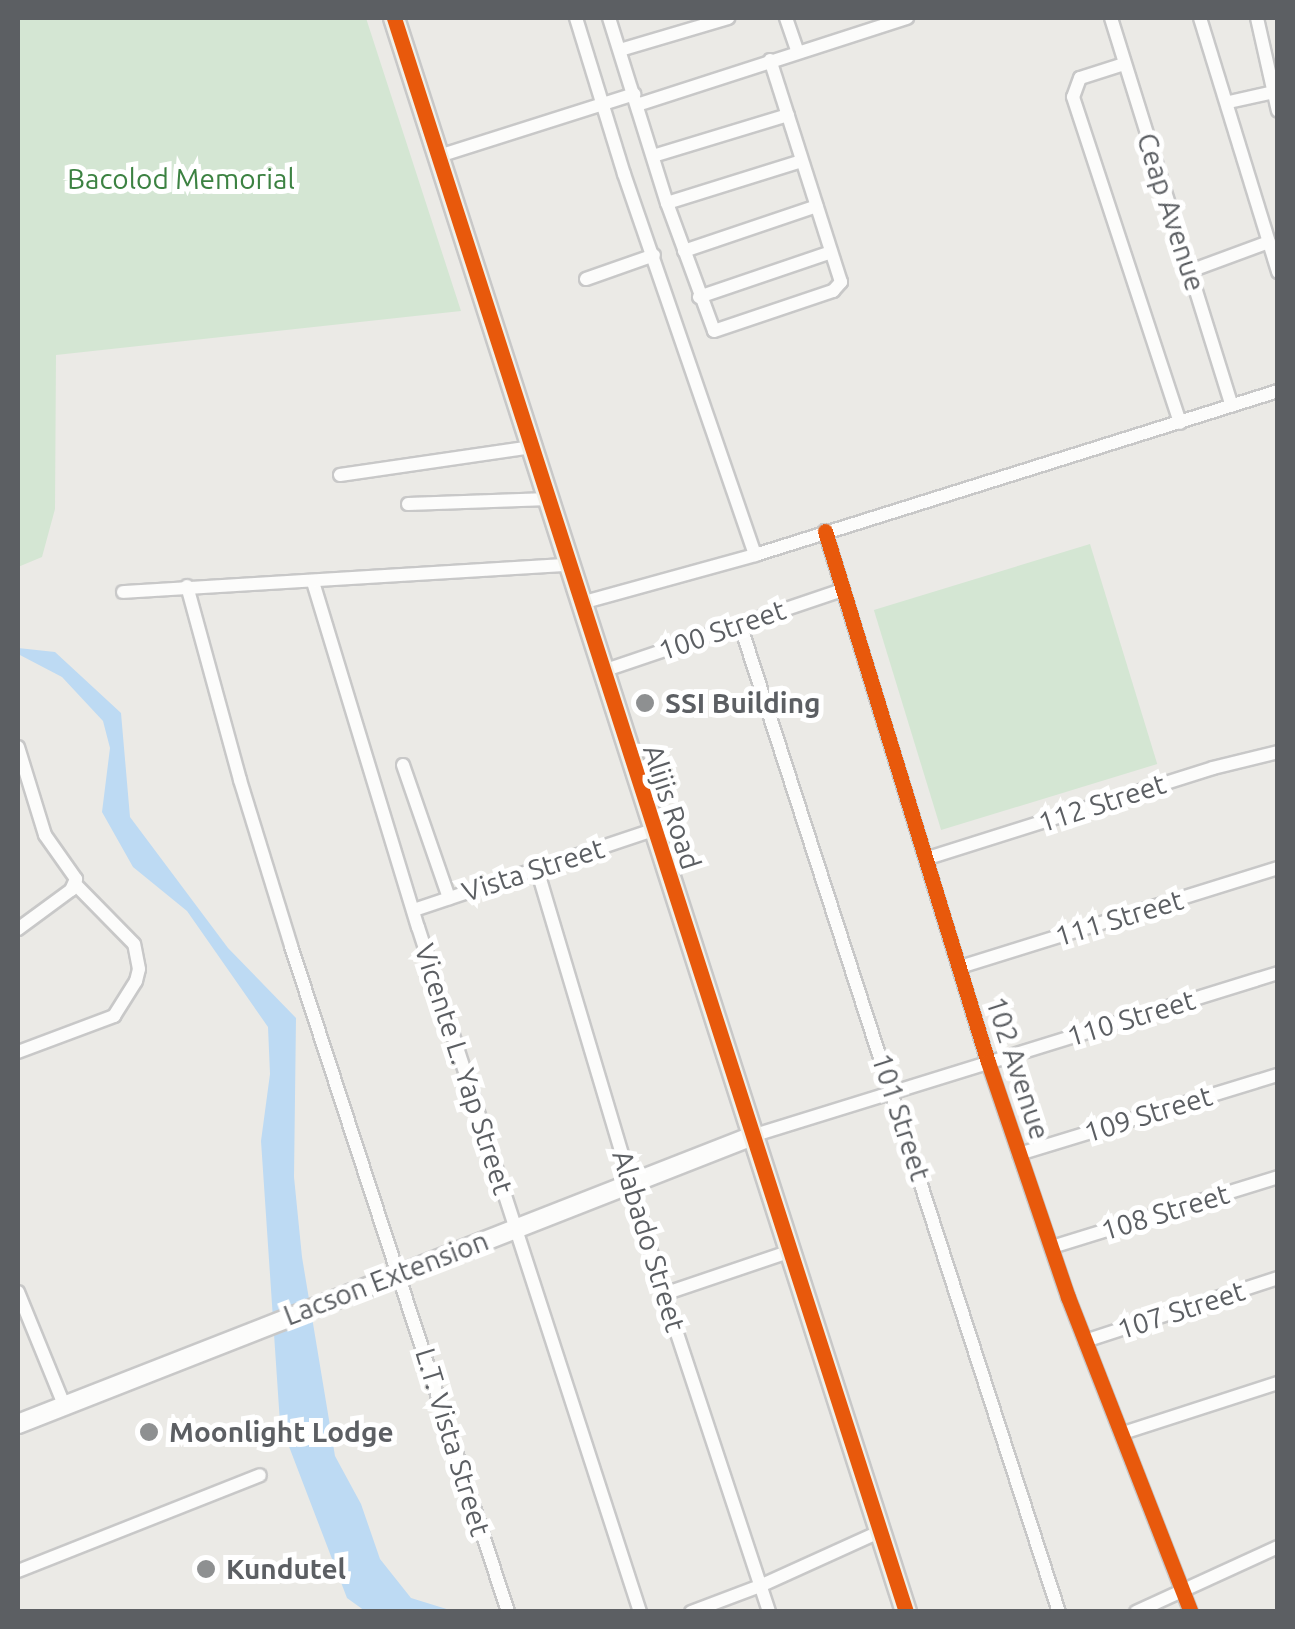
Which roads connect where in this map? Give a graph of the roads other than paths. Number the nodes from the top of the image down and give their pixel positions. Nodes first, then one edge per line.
1 (394, 18) edge
2 (576, 18) edge
3 (609, 18) edge
4 (728, 18) edge
5 (786, 18) edge
6 (907, 18) edge
7 (1111, 18) edge
8 (1200, 18) edge
9 (1257, 18) edge
10 (620, 50) junction
11 (798, 52) junction
12 (770, 60) junction
13 (1124, 64) junction
14 (1270, 93) junction
15 (636, 100) junction
16 (1229, 102) junction
17 (604, 104) junction
18 (1278, 111) edge
19 (788, 115) junction
20 (439, 156) junction
21 (652, 156) junction
22 (802, 161) junction
23 (667, 204) junction
24 (817, 206) junction
25 (1270, 221) edge
26 (1269, 242) junction
27 (684, 251) junction
28 (831, 252) junction
29 (654, 255) junction
30 (1190, 270) junction
31 (1278, 272) edge
32 (586, 279) dead end
33 (699, 296) junction
34 (1278, 391) edge
35 (1232, 406) junction
36 (1180, 423) junction
37 (532, 447) junction
38 (340, 475) dead end
39 (550, 499) junction
40 (408, 504) dead end
41 (825, 531) junction
42 (754, 555) junction
43 (570, 565) junction
44 (313, 582) junction
45 (187, 586) junction
46 (842, 590) junction
47 (123, 592) dead end
48 (581, 604) junction
49 (740, 624) junction
50 (603, 670) junction
51 (18, 747) edge
52 (1278, 752) edge
53 (402, 765) dead end
54 (20, 769) edge
55 (652, 830) junction
56 (928, 858) junction
57 (1278, 868) edge
58 (536, 869) junction
59 (76, 885) junction
60 (448, 898) junction
61 (414, 910) junction
62 (18, 929) edge
63 (960, 967) junction
64 (1278, 973) edge
65 (18, 1052) edge
66 (988, 1062) junction
67 (1278, 1075) edge
68 (894, 1095) junction
69 (756, 1135) junction
70 (1019, 1154) junction
71 (1278, 1177) edge
72 (631, 1183) junction
73 (515, 1227) junction
74 (1052, 1247) junction
75 (788, 1252) junction
76 (400, 1272) junction
77 (1278, 1278) edge
78 (18, 1292) edge
79 (664, 1294) junction
80 (1085, 1341) junction
81 (1278, 1383) edge
82 (64, 1406) junction
83 (18, 1424) edge
84 (1123, 1433) junction
85 (260, 1475) dead end
86 (881, 1530) junction
87 (1278, 1547) edge
88 (18, 1571) edge
89 (760, 1586) junction
90 (1182, 1591) junction
91 (508, 1612) edge
92 (640, 1612) edge
93 (691, 1612) edge
94 (768, 1612) edge
95 (906, 1612) edge
96 (1059, 1612) edge
97 (1136, 1612) edge
98 (1191, 1612) edge

1 - 20 main road, Alijis Road
2 - 17 street
3 - 10 street
4 - 10 street
5 - 11 street
6 - 11 street
7 - 13 street, Ceap Avenue
8 - 16 street
9 - 14 street
10 - 15 street
11 - 12 street
12 - 15 street
12 - 19 street
13 - 30 street, Ceap Avenue
13 - 36 street
14 - 16 street
14 - 18 street
15 - 17 street
15 - 21 street
16 - 25 street
17 - 20 street
17 - 29 street
19 - 21 street
19 - 22 street
20 - 37 main road, Alijis Road
21 - 23 street
22 - 23 street
22 - 24 street
23 - 27 street
24 - 27 street
24 - 28 street
25 - 26 street
26 - 30 street
26 - 31 street
27 - 33 street
28 - 33 street
28 - 33 street
29 - 32 street
29 - 42 street
30 - 35 street, Ceap Avenue
34 - 35 street
35 - 36 street
36 - 41 street
37 - 38 street
37 - 39 main road, Alijis Road
39 - 40 street
39 - 43 main road, Alijis Road
41 - 42 street
41 - 46 street, 102 Avenue
42 - 48 street
43 - 44 street
43 - 48 main road, Alijis Road
44 - 45 street
44 - 61 street, Vicente L. Yap Street
45 - 47 street
45 - 76 street, L.T. Vista Street
46 - 49 street, 100 Street
46 - 56 street, 102 Avenue
48 - 50 main road, Alijis Road
49 - 50 street, 100 Street
49 - 68 street, 101 Street
50 - 55 main road, Alijis Road
51 - 54 street
52 - 56 street, 112 Street
53 - 60 street
54 - 59 street
55 - 58 street, Vista Street
55 - 69 main road, Alijis Road
56 - 63 street, 102 Avenue
57 - 63 street, 111 Street
58 - 60 street, Vista Street
58 - 72 street, Alabado Street
59 - 62 street
59 - 65 street
60 - 61 street, Vista Street
61 - 73 street, Vicente L. Yap Street
63 - 66 street, 102 Avenue
64 - 66 street, 110 Street
66 - 68 street, 110 Street
66 - 70 street, 102 Avenue
67 - 70 street, 109 Street
68 - 69 street, 110 Street
68 - 96 street, 101 Street
69 - 72 main road, Lacson Extension
69 - 75 main road, Alijis Road
70 - 74 street, 102 Avenue
71 - 74 street, 108 Street
72 - 73 main road, Lacson Extension
72 - 79 street, Alabado Street
73 - 76 main road, Lacson Extension
73 - 92 street, Vicente L. Yap Street
74 - 80 street, 102 Avenue
75 - 79 street
75 - 86 main road, Alijis Road
76 - 82 main road, Lacson Extension
76 - 91 street, L.T. Vista Street
77 - 80 street, 107 Street
78 - 82 street
79 - 89 street, Alabado Street
80 - 84 street, 102 Avenue
81 - 84 street
82 - 83 main road, Lacson Extension
84 - 90 street, 102 Avenue
85 - 88 street
86 - 89 street
86 - 95 main road, Alijis Road
87 - 90 street
89 - 93 street
89 - 94 street, Alabado Street
90 - 97 street
90 - 98 street, 102 Avenue

